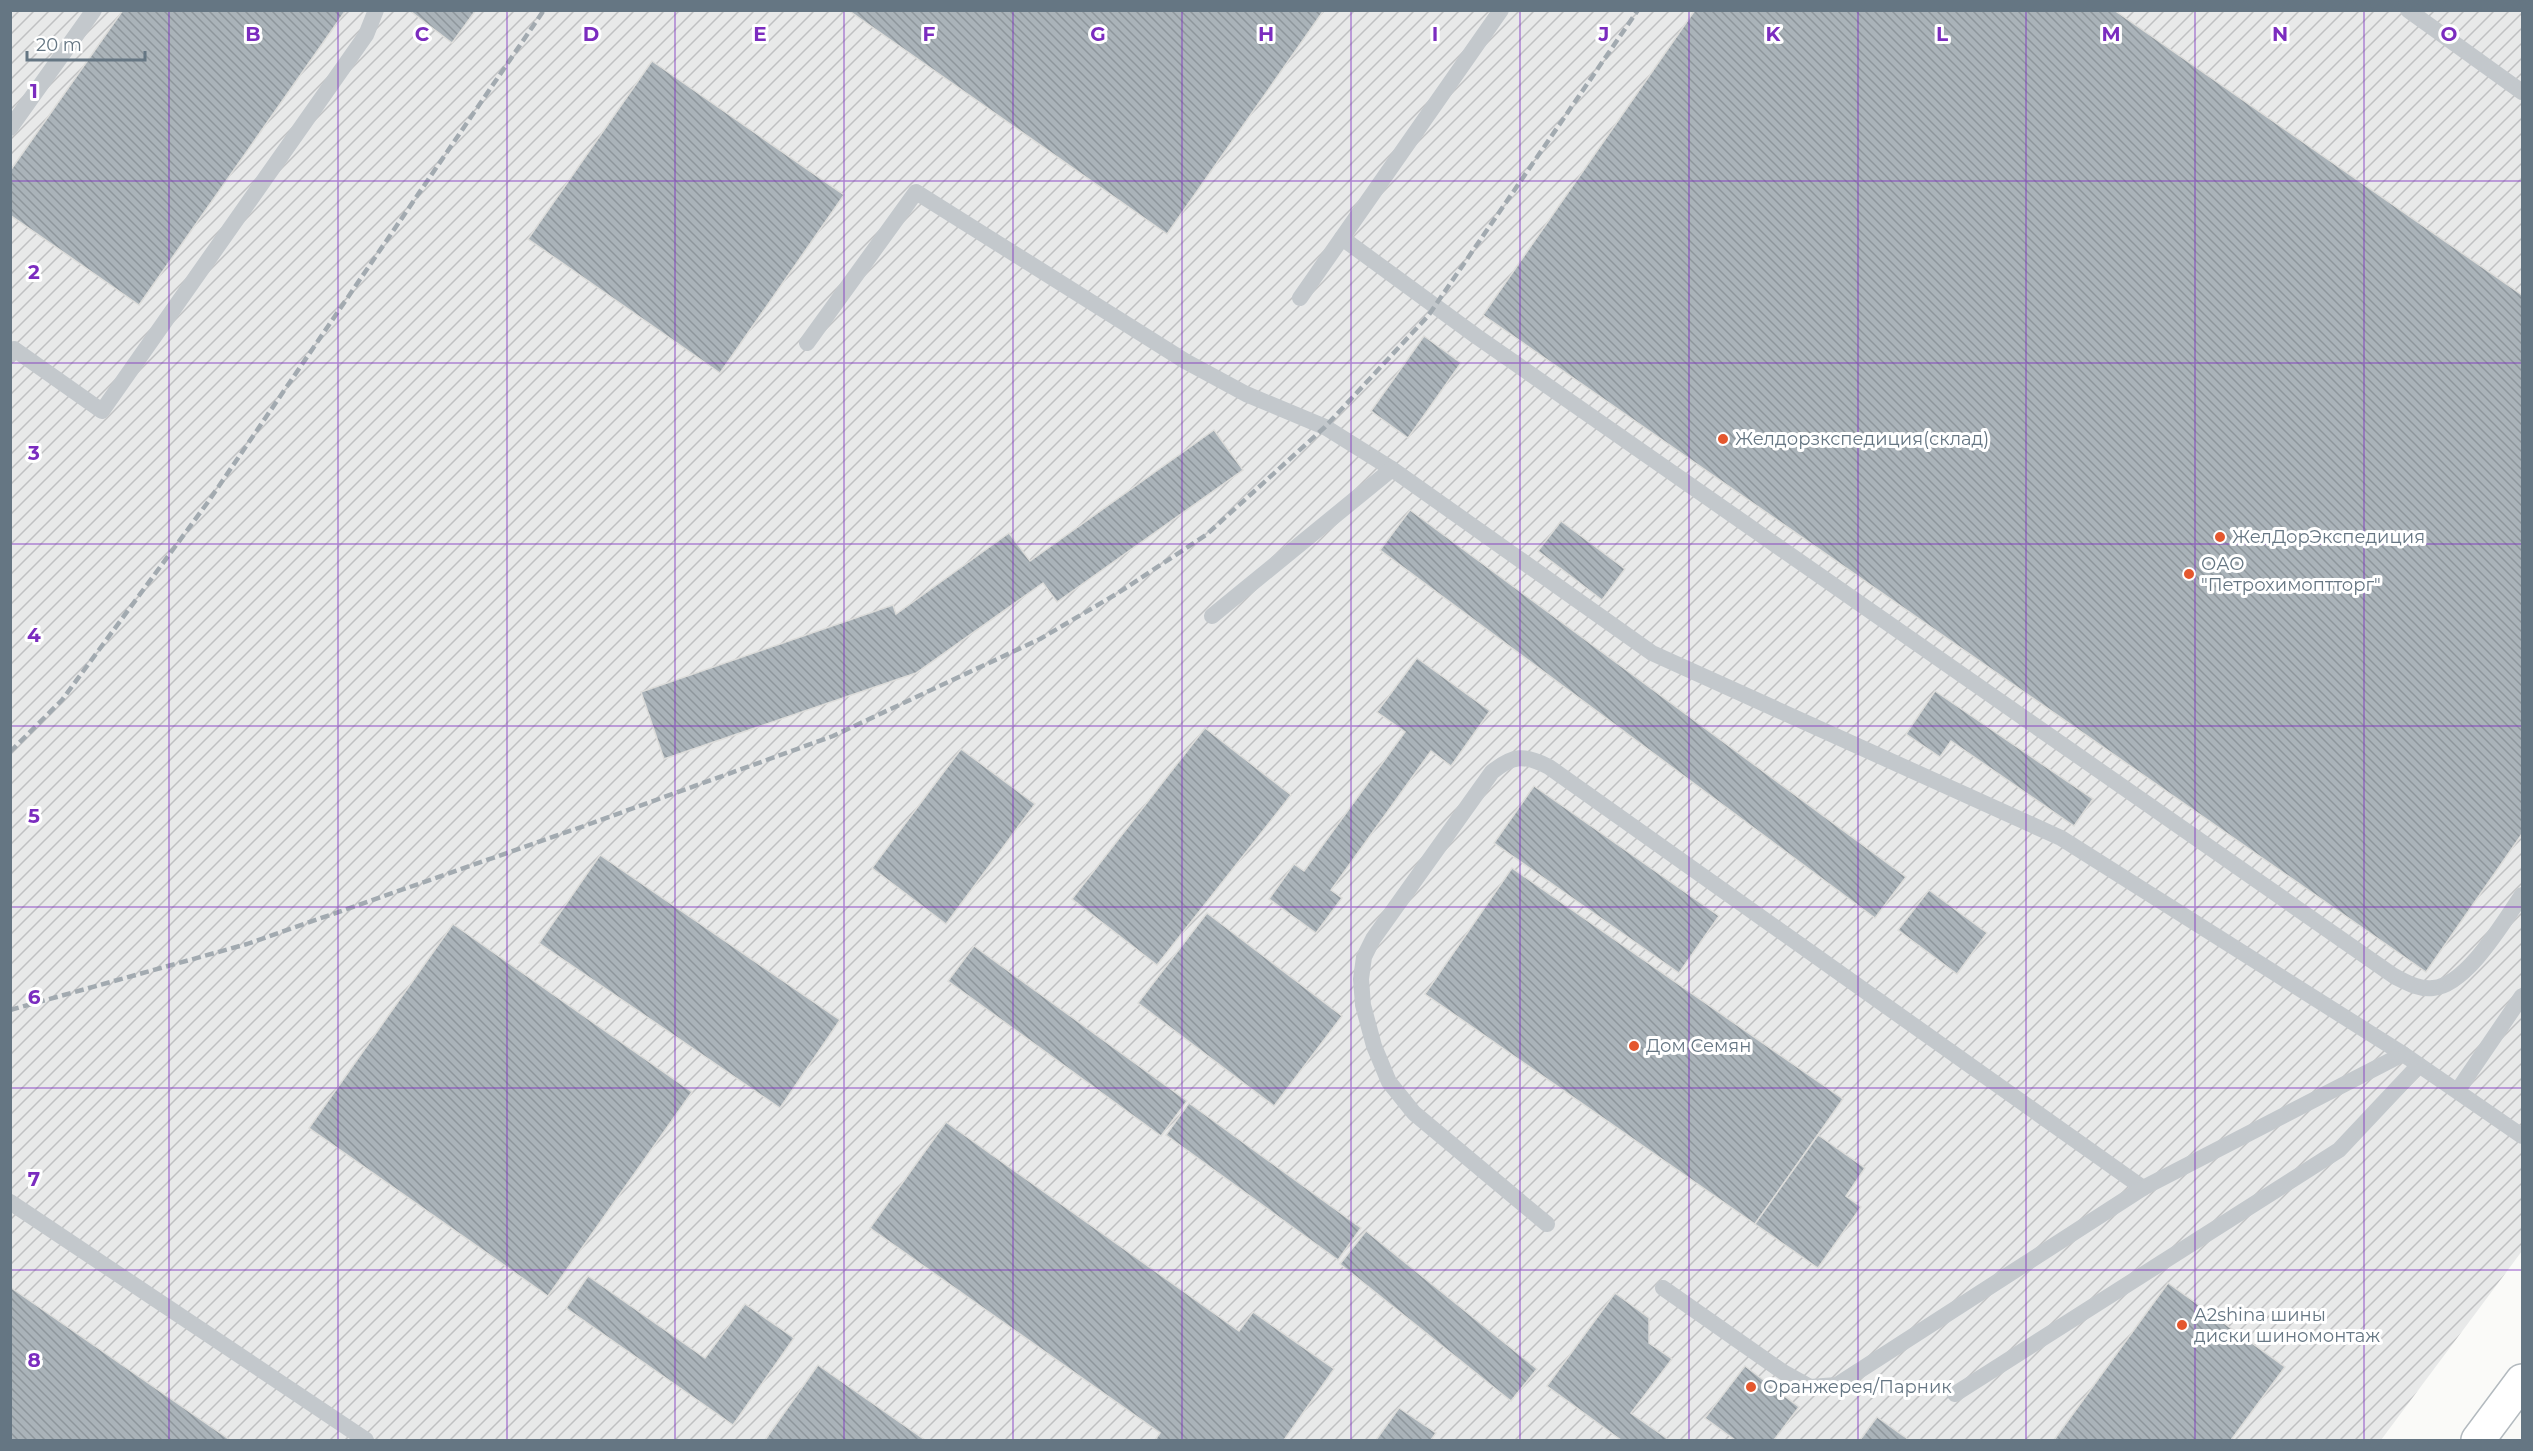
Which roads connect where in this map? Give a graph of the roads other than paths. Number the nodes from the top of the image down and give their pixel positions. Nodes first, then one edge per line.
1 (94, 10) edge
2 (376, 10) edge
3 (1501, 10) edge
4 (2408, 10) edge
5 (2523, 92) edge
6 (10, 128) edge
7 (1342, 238) junction
8 (1300, 298) dead end
9 (807, 343) dead end
10 (12, 349) edge
11 (1392, 469) junction
12 (1212, 616) dead end
13 (2523, 895) edge
14 (2523, 996) edge
15 (2403, 1054) junction
16 (2418, 1065) junction
17 (2458, 1090) junction
18 (2523, 1136) edge
19 (2143, 1188) junction
20 (10, 1202) edge
21 (1547, 1224) dead end
22 (1663, 1288) dead end
23 (2523, 1381) edge
24 (1955, 1394) dead end
25 (366, 1440) edge
26 (2478, 1440) edge

1 - 6 lane
2 - 10 lane
3 - 7 lane
4 - 5 lane
7 - 8 lane
7 - 13 lane
9 - 11 lane
11 - 12 lane
11 - 15 lane
14 - 17 lane
15 - 16 lane
15 - 19 lane
16 - 17 lane
16 - 24 lane
17 - 18 lane
19 - 21 lane
19 - 22 lane
20 - 25 lane
23 - 26 main road

